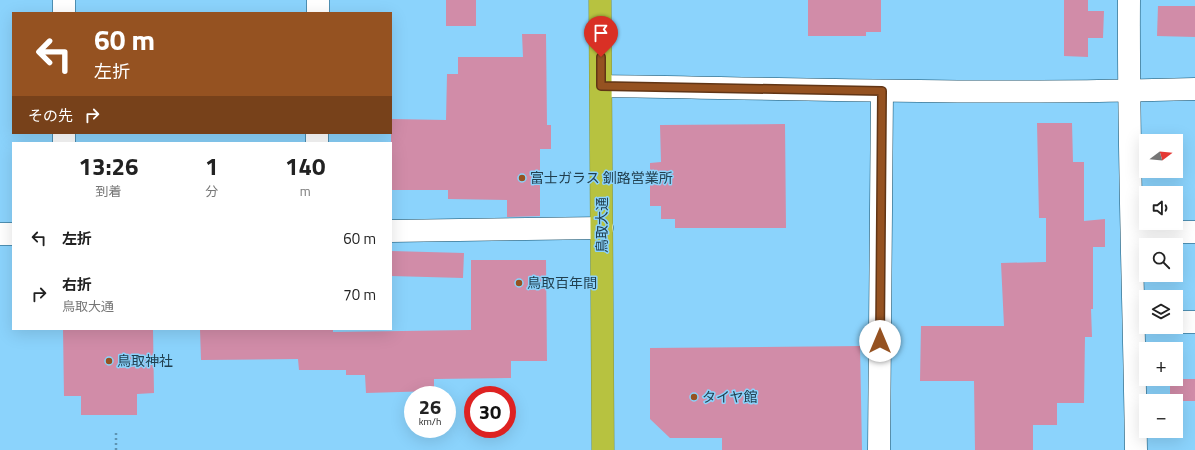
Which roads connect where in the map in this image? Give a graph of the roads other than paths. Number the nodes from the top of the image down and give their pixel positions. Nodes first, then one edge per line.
1 (64, 0) edge
2 (318, 0) edge
3 (600, 0) edge
4 (1129, 0) edge
5 (64, 12) edge
6 (318, 12) edge
7 (601, 86) junction
8 (1195, 89) edge
9 (882, 91) junction
10 (1128, 91) junction
11 (602, 228) junction
12 (392, 231) edge
13 (1132, 232) junction
14 (1195, 232) edge
15 (0, 234) edge
16 (12, 234) edge
17 (1139, 311) edge
18 (1183, 322) edge
19 (1195, 322) edge
20 (1140, 334) edge
21 (603, 450) edge
22 (879, 450) edge
23 (1136, 450) edge

1 - 5 street
2 - 6 street
3 - 7 highway, 鳥取大通
4 - 10 street
7 - 9 street
7 - 11 highway, 鳥取大通
8 - 10 street
9 - 10 street
9 - 22 street
10 - 13 street
11 - 12 street
11 - 21 highway, 鳥取大通
13 - 14 street
13 - 17 street
15 - 16 street
18 - 19 street
20 - 23 street

